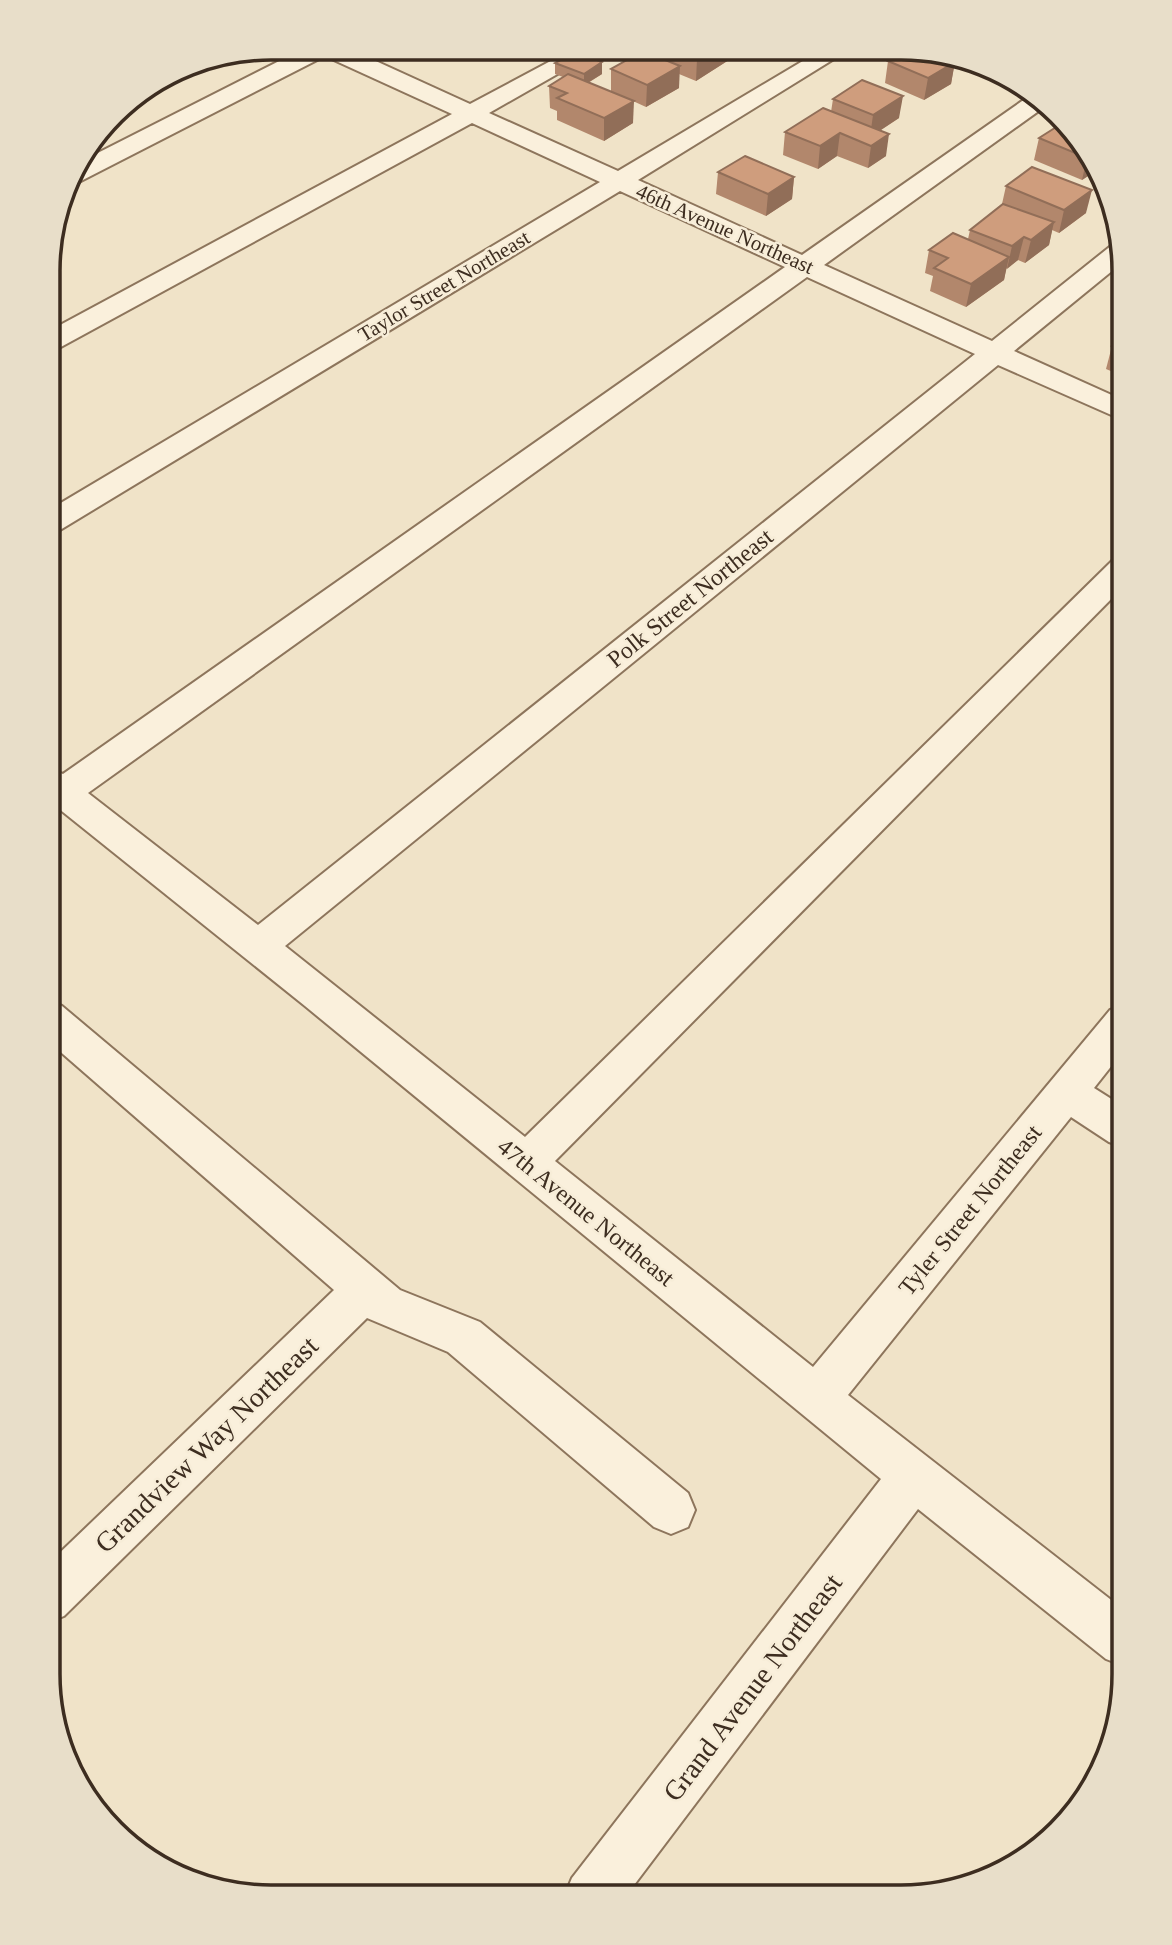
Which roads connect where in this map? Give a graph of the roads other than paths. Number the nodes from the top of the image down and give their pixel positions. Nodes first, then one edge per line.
1 (299, 60) edge
2 (354, 60) edge
3 (569, 60) edge
4 (821, 60) edge
5 (1032, 105) edge
6 (470, 113) junction
7 (86, 169) edge
8 (619, 181) junction
9 (1112, 258) edge
10 (807, 267) junction
11 (60, 336) edge
12 (995, 352) junction
13 (1112, 405) edge
14 (60, 516) edge
15 (1112, 579) edge
16 (60, 784) edge
17 (60, 790) edge
18 (260, 945) junction
19 (60, 1027) edge
20 (1112, 1038) edge
21 (1067, 1092) junction
22 (1112, 1121) edge
23 (526, 1163) junction
24 (366, 1289) junction
25 (816, 1399) junction
26 (912, 1478) junction
27 (671, 1510) dead end
28 (60, 1586) edge
29 (1112, 1633) edge
30 (601, 1885) edge

1 - 7 street
2 - 6 street, 46th Avenue Northeast
3 - 6 street
4 - 8 street, Taylor Street Northeast
5 - 10 street
6 - 8 street, 46th Avenue Northeast
6 - 11 street
8 - 10 street, 46th Avenue Northeast
8 - 14 street, Taylor Street Northeast
9 - 12 street, Polk Street Northeast
10 - 12 street, 46th Avenue Northeast
10 - 16 street
12 - 13 street, 46th Avenue Northeast
12 - 18 street, Polk Street Northeast
15 - 23 street
17 - 18 street, 47th Avenue Northeast
18 - 23 street, 47th Avenue Northeast
19 - 24 street
20 - 21 street, Tyler Street Northeast
21 - 22 street
21 - 25 street, Tyler Street Northeast
23 - 25 street, 47th Avenue Northeast
24 - 27 street
24 - 28 street, Grandview Way Northeast
25 - 26 street, 47th Avenue Northeast
26 - 29 street, 47th Avenue Northeast
26 - 30 street, Grand Avenue Northeast

